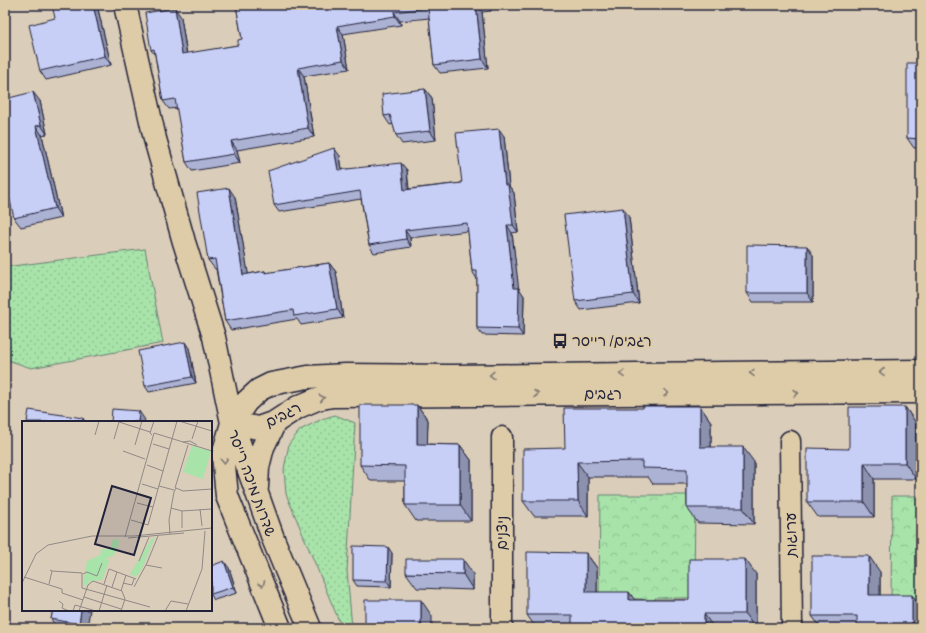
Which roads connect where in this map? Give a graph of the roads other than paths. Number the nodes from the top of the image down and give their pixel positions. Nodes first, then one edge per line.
1 (125, 5) edge
2 (921, 372) edge
3 (921, 392) edge
4 (275, 422) junction
5 (232, 423) junction
6 (502, 437) dead end
7 (790, 442) dead end
8 (257, 493) junction
9 (280, 628) edge
10 (310, 628) edge
11 (502, 628) edge
12 (792, 628) edge

1 - 5 street
2 -> 5 street, רגבים
4 -> 3 street, רגבים
4 - 5 street, רגבים
4 - 8 street
5 - 8 street, שדרות מיכה רייסר
5 -> 9 street, שדרות מיכה רייסר
6 - 11 street, ניצנים
7 - 12 street, ערוגות
8 - 10 street, שדרות מיכה רייסר

